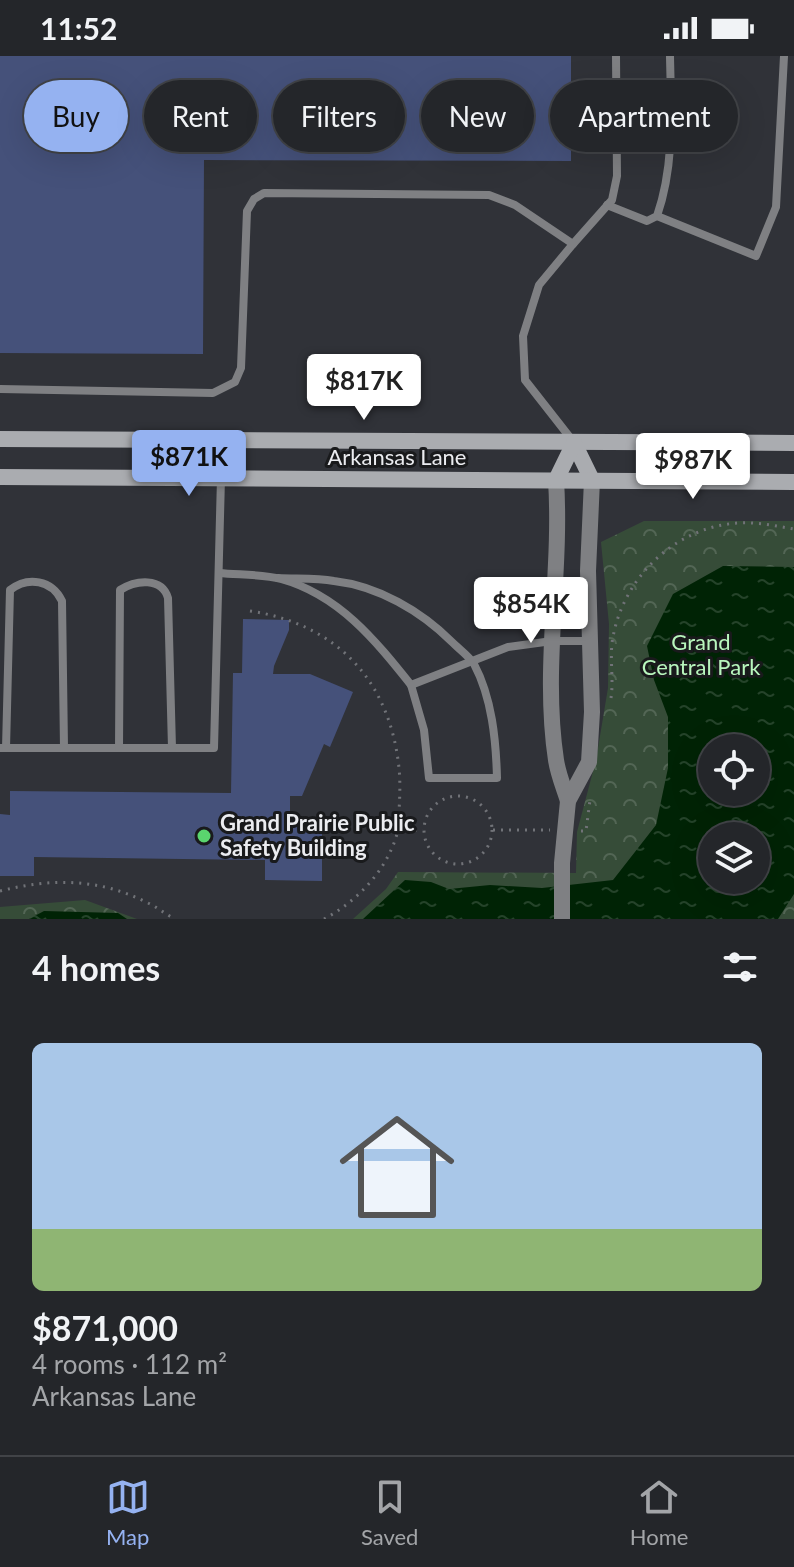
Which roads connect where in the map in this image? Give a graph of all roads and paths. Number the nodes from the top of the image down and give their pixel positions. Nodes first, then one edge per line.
1 (616, 56) edge
2 (670, 56) edge
3 (784, 56) edge
4 (607, 205) junction
5 (657, 216) junction
6 (573, 244) junction
7 (0, 389) edge
8 (0, 439) edge
9 (574, 443) junction
10 (794, 443) edge
11 (0, 477) edge
12 (221, 478) junction
13 (556, 480) junction
14 (592, 480) junction
15 (794, 482) edge
16 (794, 529) edge
17 (219, 573) junction
18 (278, 578) junction
19 (250, 611) dead end
20 (552, 641) junction
21 (590, 641) junction
22 (473, 662) junction
23 (411, 685) junction
24 (610, 704) dead end
25 (3, 748) edge
26 (64, 748) junction
27 (119, 748) junction
28 (172, 748) junction
29 (590, 799) dead end
30 (568, 801) junction
31 (398, 830) junction
32 (423, 830) junction
33 (493, 830) junction
34 (565, 831) junction
35 (0, 891) edge
36 (175, 919) edge
37 (324, 919) edge
38 (562, 919) edge

1 - 4 lane
2 - 5 lane
3 - 5 lane
4 - 5 lane
4 - 6 lane
6 - 7 lane
6 - 9 lane
8 - 9 main road, Arkansas Lane
9 - 10 main road, Arkansas Lane
9 - 13 main road
9 - 14 main road
11 - 12 main road, Arkansas Lane
12 - 13 main road, Arkansas Lane
12 - 17 lane
13 - 14 main road, Arkansas Lane
13 - 20 street
14 - 15 main road, Arkansas Lane
14 - 21 street
16 - 24 path
17 - 18 lane
17 - 28 lane
18 - 22 lane
18 - 23 lane
19 - 31 path
20 - 21 lane
20 - 22 lane
20 - 30 street
21 - 30 street
22 - 23 lane
22 - 23 lane
25 - 26 lane
25 - 26 lane
26 - 27 lane
27 - 28 lane
27 - 28 lane
29 - 34 path
30 - 34 street
31 - 32 path
31 - 37 path
32 - 33 path
32 - 33 path
33 - 34 path
34 - 38 street
35 - 36 path

